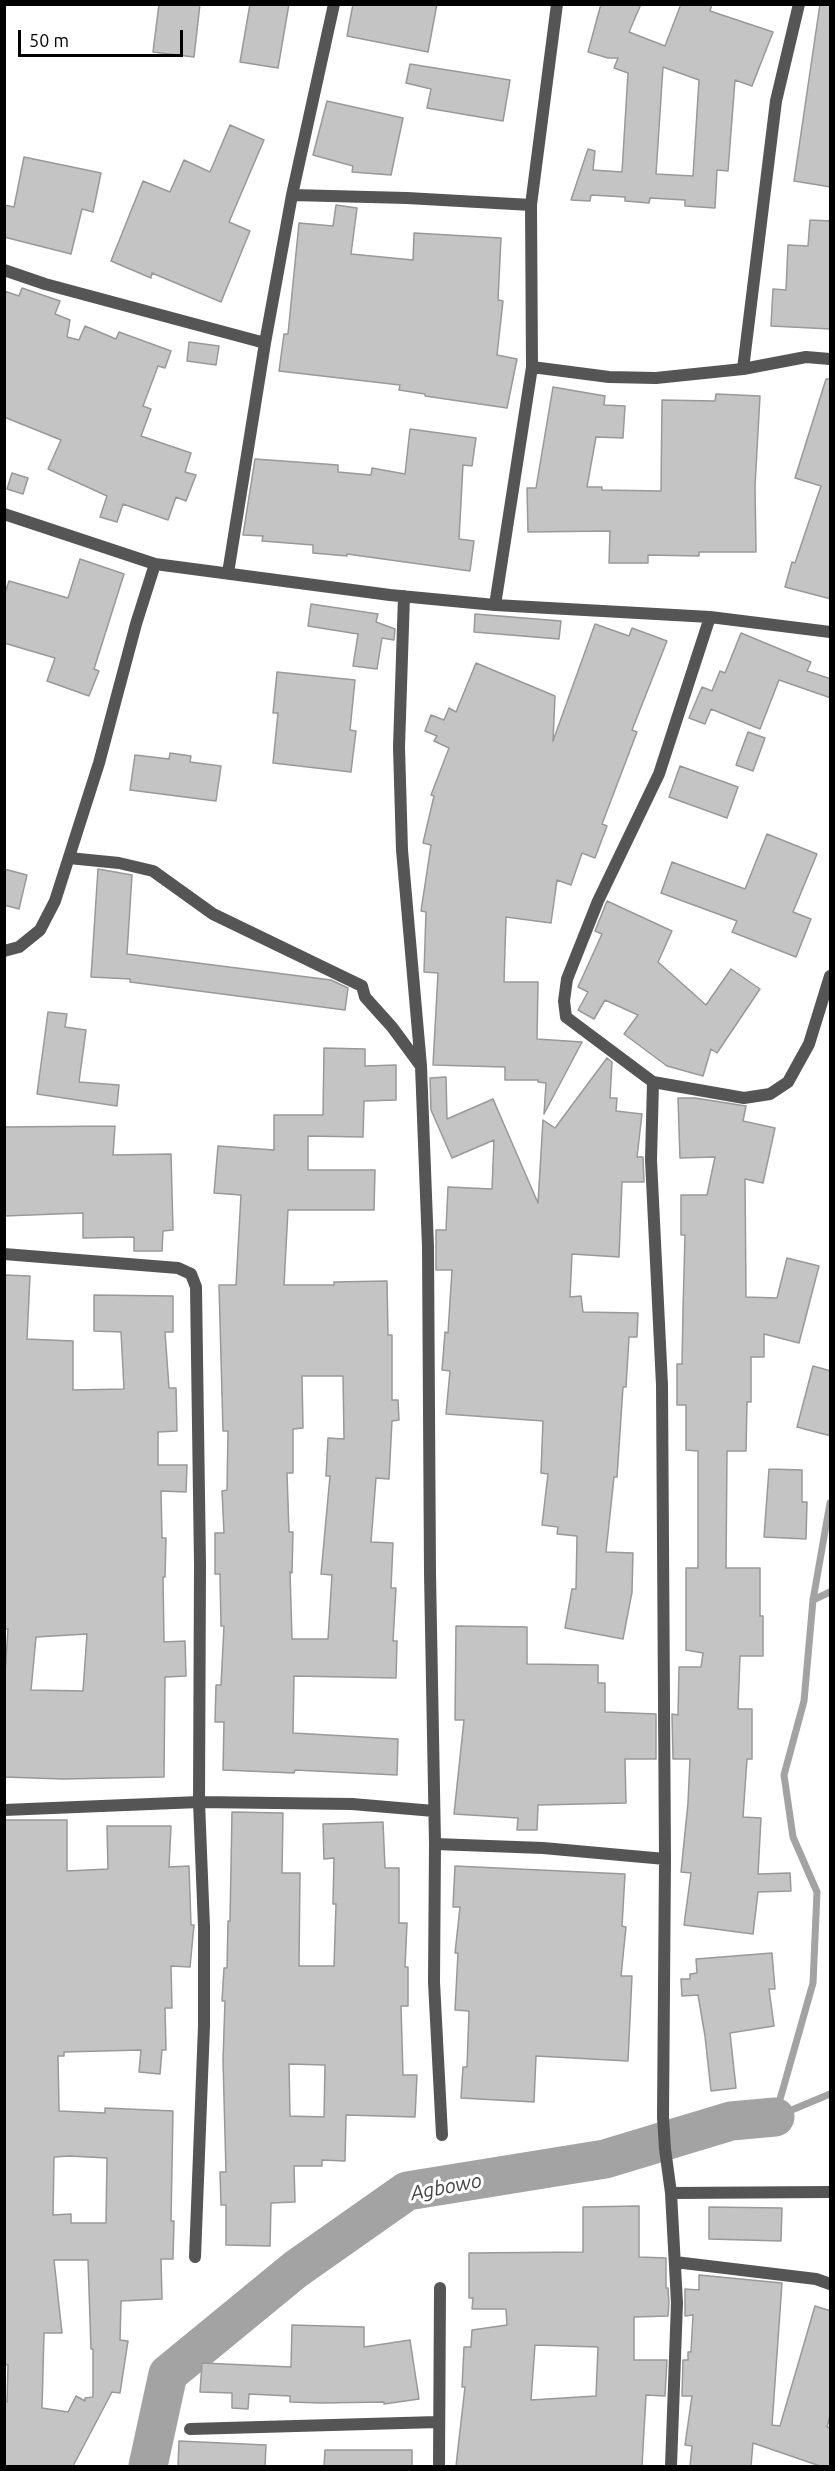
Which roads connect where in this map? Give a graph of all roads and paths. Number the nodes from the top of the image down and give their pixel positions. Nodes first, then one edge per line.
1 (334, 4) edge
2 (557, 4) edge
3 (799, 4) edge
4 (292, 195) junction
5 (531, 205) junction
6 (4, 270) edge
7 (265, 343) junction
8 (831, 359) edge
9 (532, 367) junction
10 (742, 369) junction
11 (4, 514) edge
12 (155, 564) junction
13 (228, 573) junction
14 (404, 596) junction
15 (495, 605) junction
16 (710, 617) junction
17 (831, 632) edge
18 (69, 858) junction
19 (4, 951) edge
20 (831, 976) edge
21 (421, 1066) junction
22 (652, 1082) junction
23 (4, 1254) edge
24 (199, 1802) junction
25 (4, 1810) edge
26 (434, 1811) junction
27 (435, 1844) junction
28 (665, 1859) junction
29 (442, 2135) dead end
30 (671, 2193) junction
31 (831, 2193) edge
32 (195, 2257) dead end
33 (675, 2262) junction
34 (831, 2284) edge
35 (440, 2288) dead end
36 (438, 2422) junction
37 (190, 2429) dead end
38 (439, 2466) edge
39 (671, 2466) edge

1 - 4 street
2 - 5 street
3 - 10 street
4 - 5 street
4 - 7 street
5 - 9 street
6 - 7 street
7 - 13 street
8 - 10 street
9 - 10 street
9 - 15 street
11 - 12 street
12 - 13 street
12 - 18 street
13 - 14 street
14 - 15 street
14 - 21 street
15 - 16 street
16 - 17 street
16 - 22 street
18 - 19 street
18 - 21 street
20 - 22 street
21 - 26 street
22 - 28 street
23 - 24 street
24 - 25 street
24 - 26 street
24 - 32 street
26 - 27 street
27 - 28 street
27 - 29 street
28 - 30 street
30 - 31 street
30 - 33 street
33 - 34 street
33 - 39 street
35 - 36 street
36 - 37 street
36 - 38 street

